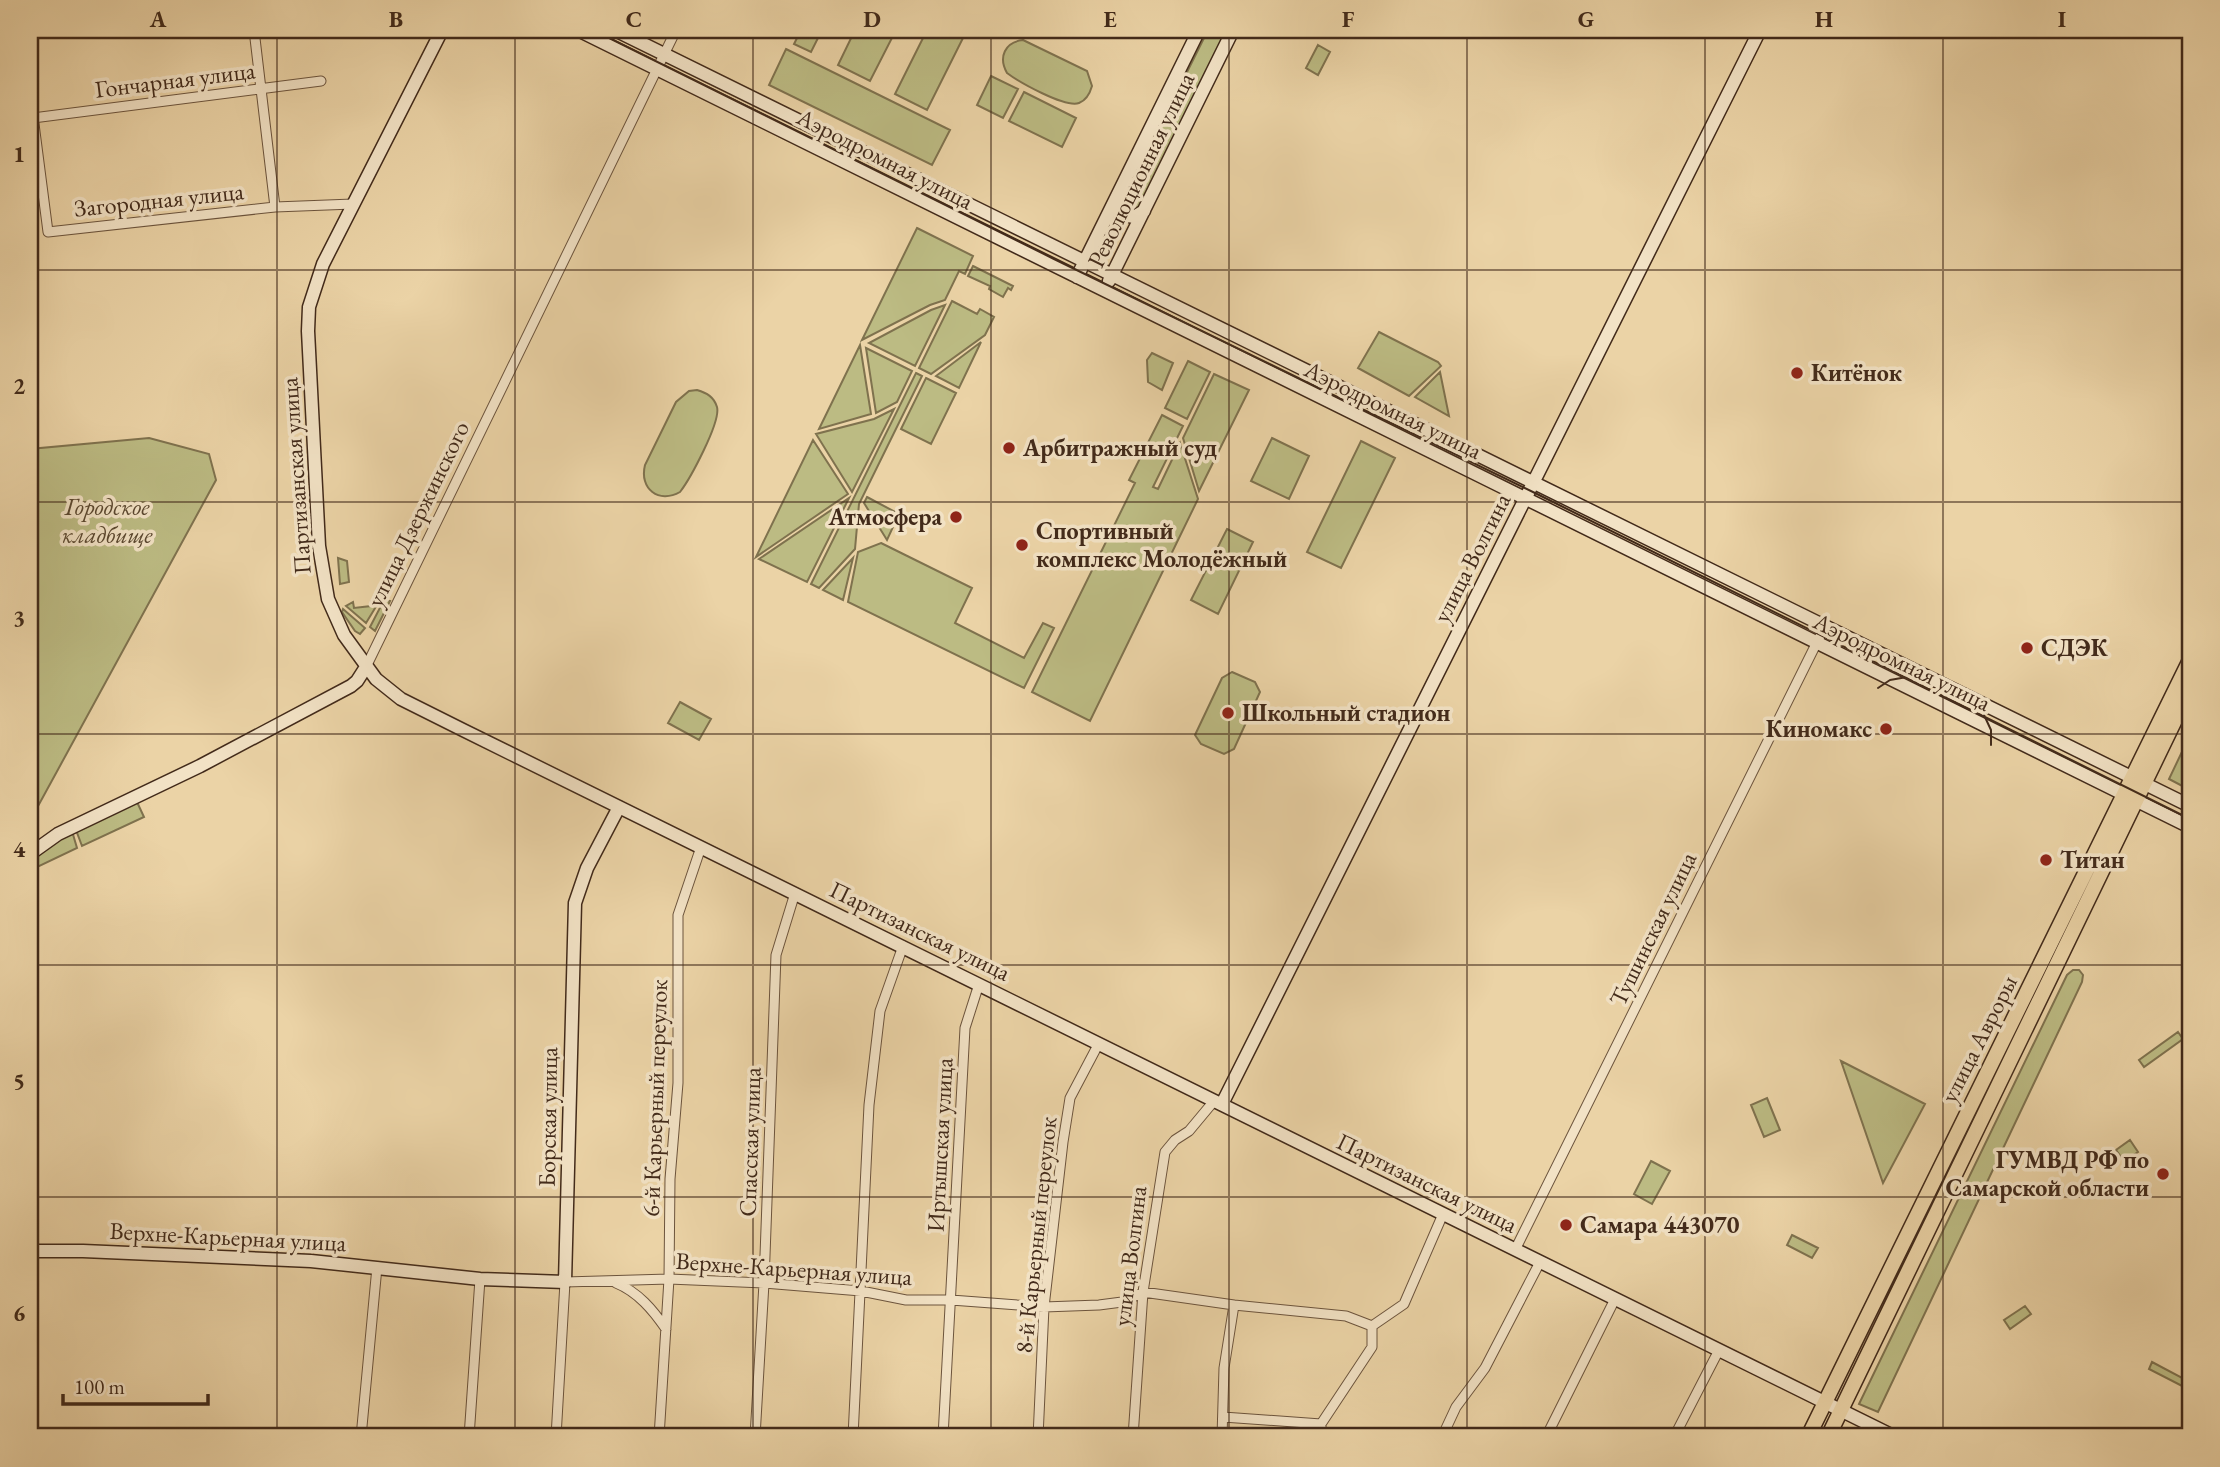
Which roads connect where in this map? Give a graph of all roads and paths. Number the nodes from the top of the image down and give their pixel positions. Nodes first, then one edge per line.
1 (254, 30) edge
2 (442, 30) edge
3 (578, 30) edge
4 (615, 30) edge
5 (676, 30) edge
6 (1199, 30) edge
7 (1233, 30) edge
8 (1760, 30) edge
9 (665, 55) junction
10 (658, 69) junction
11 (321, 81) dead end
12 (261, 88) junction
13 (30, 93) edge
14 (33, 118) junction
15 (1116, 200) junction
16 (353, 204) junction
17 (275, 207) junction
18 (1144, 211) junction
19 (1086, 260) junction
20 (1112, 274) junction
21 (1077, 277) junction
22 (1105, 291) junction
23 (1534, 481) junction
24 (1525, 499) junction
25 (1825, 626) junction
26 (1816, 643) junction
27 (2190, 660) edge
28 (366, 667) junction
29 (2190, 689) edge
30 (2138, 780) junction
31 (2129, 798) junction
32 (2190, 806) edge
33 (619, 807) junction
34 (2190, 827) edge
35 (701, 847) junction
36 (30, 854) edge
37 (795, 893) junction
38 (903, 946) junction
39 (979, 984) junction
40 (1098, 1043) junction
41 (1218, 1103) junction
42 (1443, 1214) junction
43 (1515, 1250) junction
44 (30, 1251) edge
45 (1540, 1262) junction
46 (377, 1266) junction
47 (480, 1279) junction
48 (669, 1279) junction
49 (611, 1281) junction
50 (565, 1282) junction
51 (764, 1283) junction
52 (861, 1291) junction
53 (1143, 1292) junction
54 (1615, 1299) junction
55 (951, 1300) junction
56 (1234, 1306) junction
57 (1044, 1307) junction
58 (1372, 1326) junction
59 (666, 1329) junction
60 (1718, 1350) junction
61 (1824, 1402) junction
62 (1841, 1410) junction
63 (1223, 1418) junction
64 (1321, 1424) junction
65 (361, 1437) edge
66 (469, 1437) edge
67 (556, 1437) edge
68 (659, 1437) edge
69 (755, 1437) edge
70 (853, 1437) edge
71 (943, 1437) edge
72 (1038, 1437) edge
73 (1133, 1437) edge
74 (1222, 1437) edge
75 (1321, 1437) edge
76 (1442, 1437) edge
77 (1546, 1437) edge
78 (1674, 1437) edge
79 (1808, 1437) edge
80 (1828, 1437) edge
81 (1895, 1437) edge

1 - 12 street
2 - 16 street, Партизанская улица
3 - 10 street, Аэродромная улица
4 - 9 street, Аэродромная улица
5 - 9 street, улица Дзержинского
6 - 15 street, Революционная улица
7 - 18 street, Революционная улица
8 - 23 street, улица Волгина
9 - 10 street, улица Дзержинского
9 - 19 street, Аэродромная улица
10 - 21 street, Аэродромная улица
10 - 28 street, улица Дзержинского
11 - 12 street, Гончарная улица
12 - 14 street, Гончарная улица
12 - 17 street
13 - 14 street
14 - 17 street, Загородная улица
15 - 18 street
15 - 19 street, Революционная улица
16 - 17 street
16 - 28 street, Партизанская улица
18 - 20 street, Революционная улица
19 - 20 street, Аэродромная улица
19 - 21 street, Революционная улица
20 - 22 street, Революционная улица
20 - 23 street, Аэродромная улица
21 - 22 street, Аэродромная улица
22 - 24 street, Аэродромная улица
23 - 24 street, улица Волгина
23 - 25 street, Аэродромная улица
24 - 26 street, Аэродромная улица
24 - 41 street, улица Волгина
25 - 26 street, Тушинская улица
25 - 30 street, Аэродромная улица
26 - 31 street, Аэродромная улица
26 - 43 street, Тушинская улица
27 - 30 main road, улица Авроры
28 - 33 street, Партизанская улица
28 - 36 street, улица Дзержинского
29 - 30 main road, улица Авроры
30 - 31 main road, улица Авроры
30 - 32 street, Аэродромная улица
31 - 34 street, Аэродромная улица
31 - 61 main road, улица Авроры
31 - 62 main road, улица Авроры
33 - 35 street, Партизанская улица
33 - 50 street, Борская улица
35 - 37 street, Партизанская улица
35 - 48 street, 6-й Карьерный переулок
37 - 38 street, Партизанская улица
37 - 51 street, Спасская улица
38 - 39 street, Партизанская улица
38 - 52 street
39 - 40 street, Партизанская улица
39 - 55 street, Иртышская улица
40 - 41 street, Партизанская улица
40 - 57 street, 8-й Карьерный переулок
41 - 42 street, Партизанская улица
41 - 53 street, улица Волгина
42 - 43 street, Партизанская улица
42 - 58 street
43 - 45 street, Партизанская улица
44 - 46 street, Верхне-Карьерная улица
45 - 54 street, Партизанская улица
45 - 76 street
46 - 47 street, Верхне-Карьерная улица
46 - 65 street
47 - 50 street, Верхне-Карьерная улица
47 - 66 street
48 - 49 street, Верхне-Карьерная улица
48 - 51 street, Верхне-Карьерная улица
48 - 59 street, 6-й Карьерный переулок
49 - 50 street, Верхне-Карьерная улица
49 - 59 street
50 - 67 street, Борская улица
51 - 52 street, Верхне-Карьерная улица
51 - 69 street, Спасская улица
52 - 55 street, Верхне-Карьерная улица
52 - 70 street
53 - 56 street, Верхне-Карьерная улица
53 - 57 street, Верхне-Карьерная улица
53 - 73 street, улица Волгина
54 - 60 street, Партизанская улица
54 - 77 street
55 - 57 street, Верхне-Карьерная улица
55 - 71 street, Иртышская улица
56 - 58 street, Верхне-Карьерная улица
56 - 63 street
57 - 72 street, 8-й Карьерный переулок
58 - 64 street
59 - 68 street, 6-й Карьерный переулок
60 - 61 street, Партизанская улица
60 - 78 street
61 - 62 street, Партизанская улица
61 - 79 main road, улица Авроры
62 - 80 main road, улица Авроры
62 - 81 street, Партизанская улица
63 - 64 street
63 - 74 street
64 - 75 street

